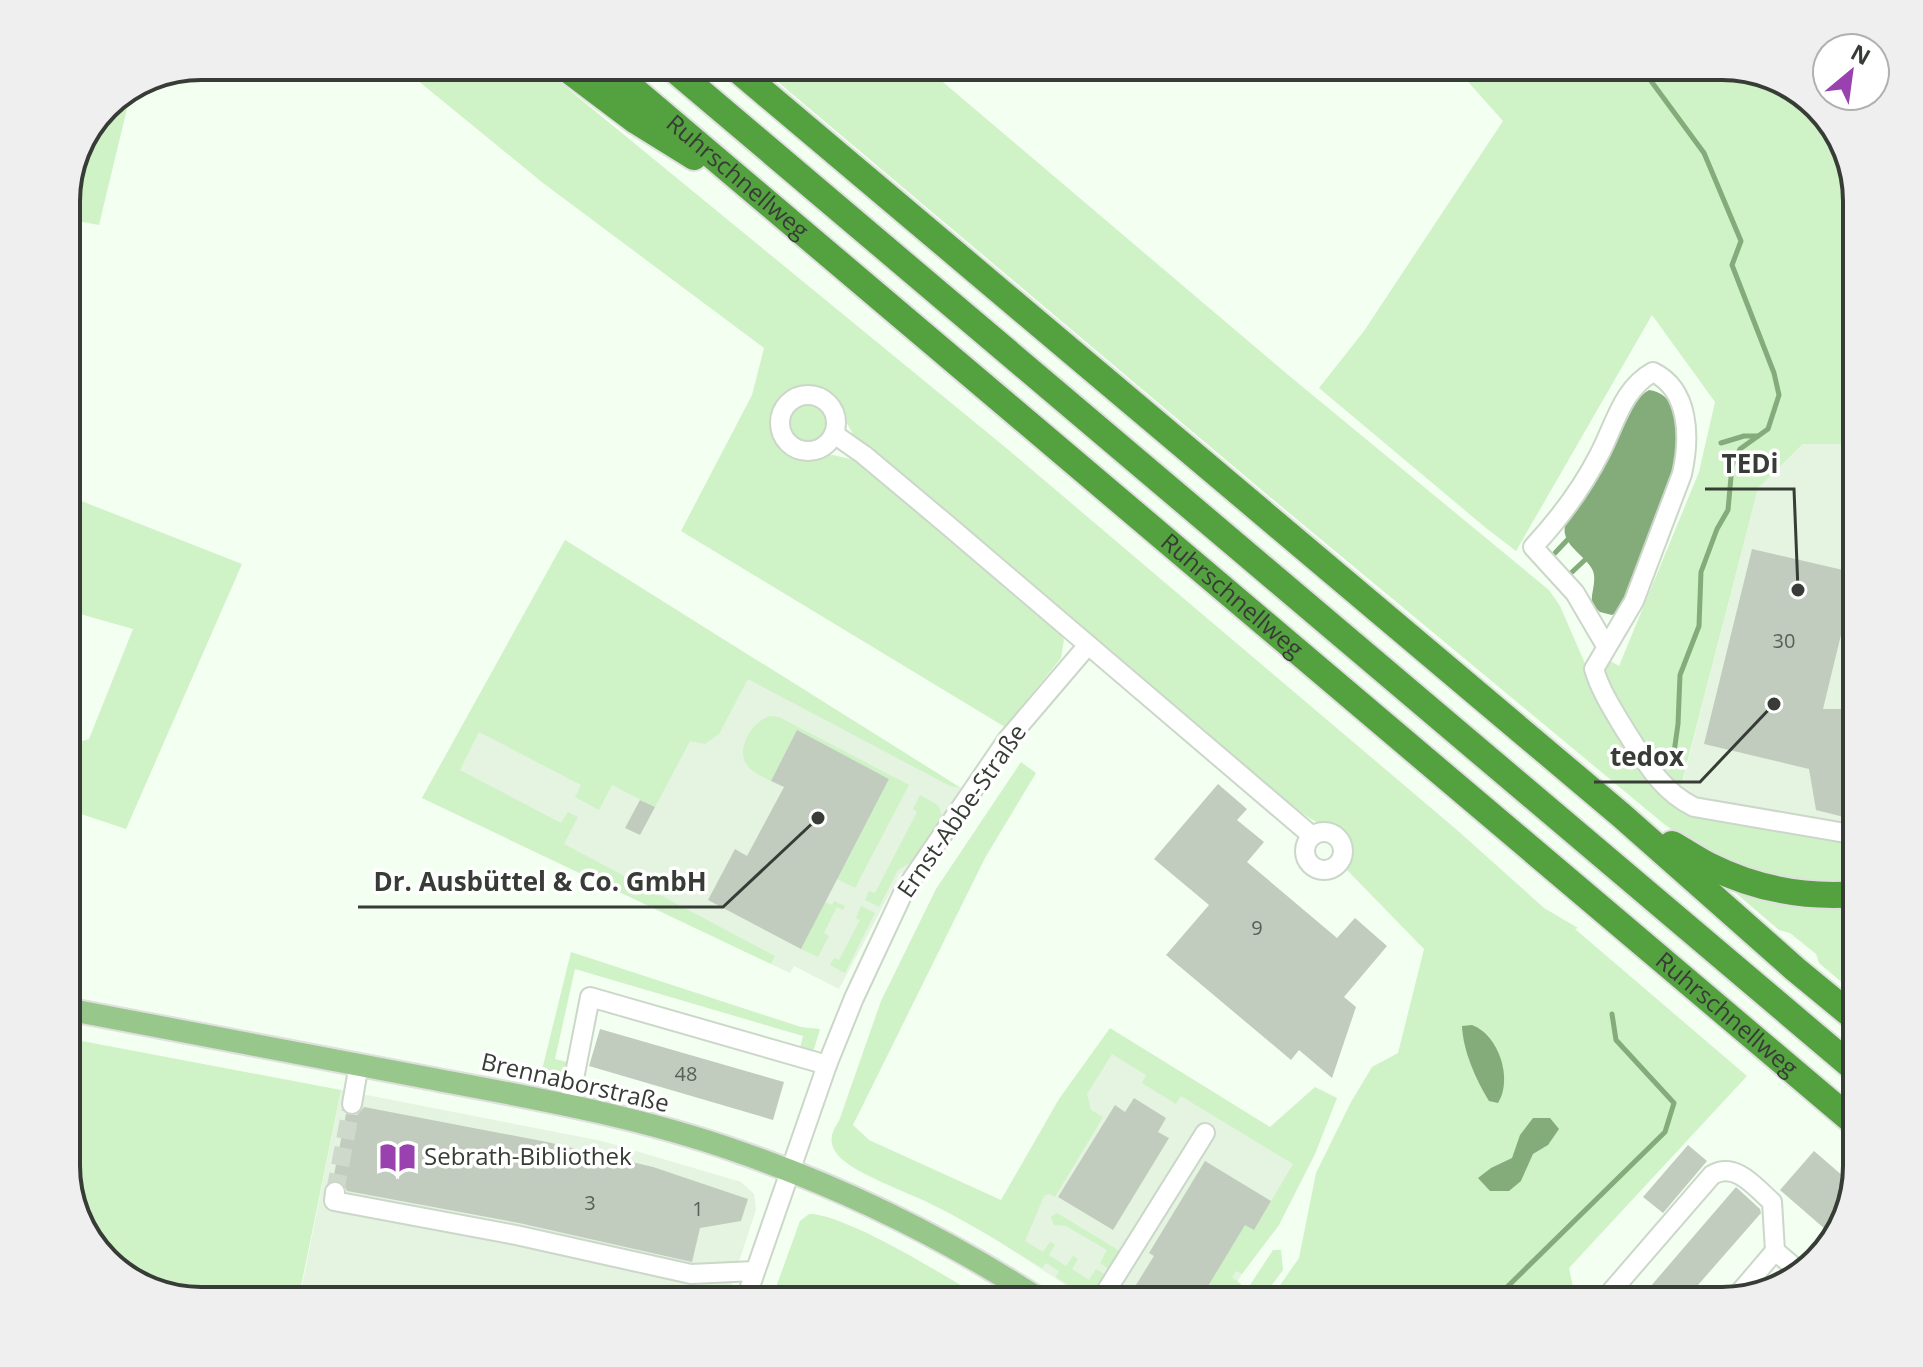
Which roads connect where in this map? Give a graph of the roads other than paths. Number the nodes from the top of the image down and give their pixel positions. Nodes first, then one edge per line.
1 (582, 80) edge
2 (622, 80) edge
3 (687, 80) edge
4 (750, 80) edge
5 (765, 201) junction
6 (834, 434) dead end
7 (1088, 645) junction
8 (1606, 646) junction
9 (1621, 815) junction
10 (1843, 833) edge
11 (1311, 835) dead end
12 (1843, 894) edge
13 (1843, 1008) edge
14 (80, 1012) edge
15 (1843, 1059) edge
16 (359, 1064) junction
17 (827, 1065) junction
18 (352, 1104) tunnel mouth
19 (569, 1104) junction
20 (1843, 1113) edge
21 (1205, 1133) dead end
22 (789, 1170) junction
23 (335, 1196) dead end
24 (1775, 1251) junction
25 (1792, 1265) edge
26 (755, 1271) junction
27 (1746, 1285) edge
28 (750, 1287) edge
29 (1019, 1287) edge
30 (1109, 1287) edge
31 (1615, 1287) edge

1 - 5 highway
2 - 5 highway, Ruhrschnellweg
3 - 15 highway, Ruhrschnellweg
4 - 9 highway
5 - 20 highway, Ruhrschnellweg
6 - 7 street
7 - 11 street
7 - 17 street, Ernst-Abbe-Straße
8 - 8 street
8 - 10 street
9 - 12 highway
9 - 13 highway
14 - 16 main road, Brennaborstraße
16 - 18 street
16 - 19 main road, Brennaborstraße
17 - 19 street
17 - 22 street, Ernst-Abbe-Straße
19 - 22 main road, Brennaborstraße
21 - 30 street
22 - 26 street, Ernst-Abbe-Straße
22 - 29 main road, Brennaborstraße
23 - 26 street
24 - 25 street
24 - 27 street
24 - 31 street
26 - 28 street, Ernst-Abbe-Straße

